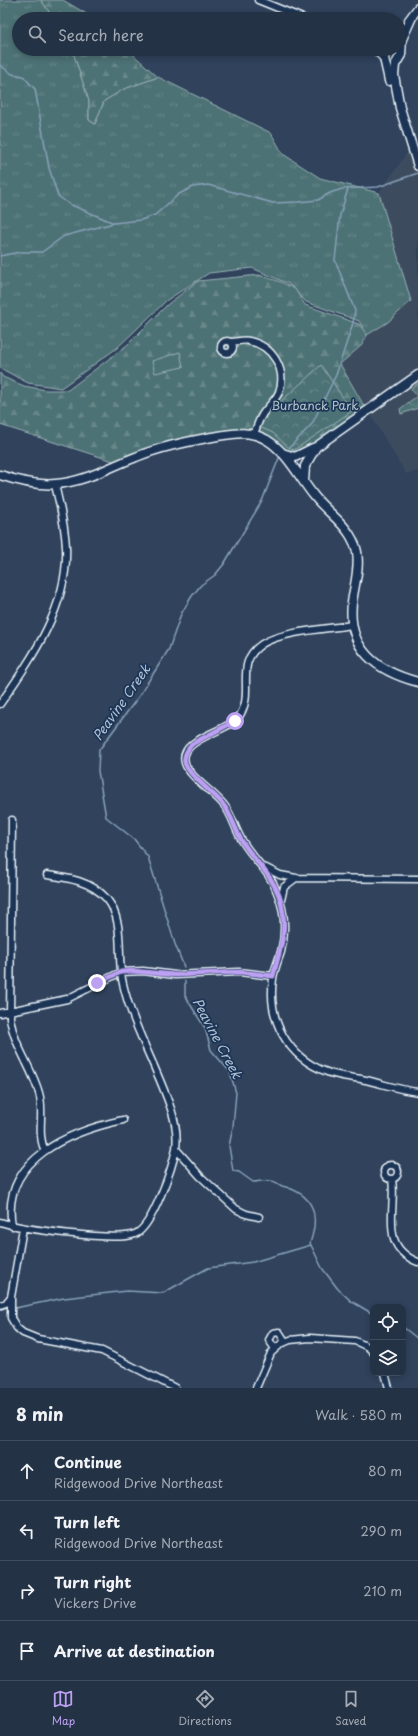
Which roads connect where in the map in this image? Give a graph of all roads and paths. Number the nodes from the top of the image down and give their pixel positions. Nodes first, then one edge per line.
1 (258, 0) edge
2 (418, 8) edge
3 (288, 12) edge
4 (412, 17) junction
5 (406, 25) edge
6 (406, 30) edge
7 (381, 56) edge
8 (384, 56) edge
9 (401, 56) edge
10 (384, 59) junction
11 (398, 61) junction
12 (400, 108) junction
13 (418, 166) edge
14 (231, 342) dead end
15 (418, 375) edge
16 (254, 434) junction
17 (316, 447) junction
18 (281, 452) junction
19 (0, 475) edge
20 (304, 482) junction
21 (55, 484) junction
22 (352, 625) junction
23 (418, 682) edge
24 (0, 704) edge
25 (12, 820) dead end
26 (258, 862) junction
27 (47, 875) dead end
28 (296, 878) junction
29 (418, 879) edge
30 (280, 901) junction
31 (121, 972) junction
32 (273, 976) junction
33 (10, 1011) junction
34 (0, 1013) edge
35 (418, 1092) edge
36 (124, 1120) dead end
37 (176, 1149) junction
38 (45, 1151) junction
39 (392, 1179) dead end
40 (259, 1217) dead end
41 (0, 1222) edge
42 (12, 1226) junction
43 (23, 1228) junction
44 (418, 1262) edge
45 (11, 1297) junction
46 (0, 1305) edge
47 (285, 1341) junction
48 (274, 1349) junction
49 (370, 1350) edge
50 (386, 1376) edge
51 (175, 1388) edge
52 (256, 1388) edge
53 (389, 1388) edge

1 - 3 street
2 - 4 street
4 - 5 street
4 - 6 street
7 - 10 street
8 - 10 street
9 - 11 street
10 - 11 street
10 - 12 street
11 - 12 street
12 - 13 street
14 - 16 street
15 - 17 street
16 - 18 street
16 - 21 street
17 - 18 street
17 - 20 street
18 - 20 street
19 - 21 street
20 - 22 street
21 - 24 street
22 - 23 street
22 - 26 street
25 - 33 street
26 - 28 street
26 - 30 street
27 - 31 street
28 - 29 street
28 - 30 street
30 - 32 street
31 - 32 street
31 - 33 street
31 - 37 street
32 - 35 street
33 - 34 street
33 - 38 street
36 - 38 street
37 - 40 street
37 - 43 street
38 - 42 street
39 - 44 street
41 - 42 street
42 - 43 street
43 - 45 street
45 - 46 street
45 - 51 street
47 - 48 street
47 - 48 street
47 - 49 street
48 - 52 street
50 - 53 street

